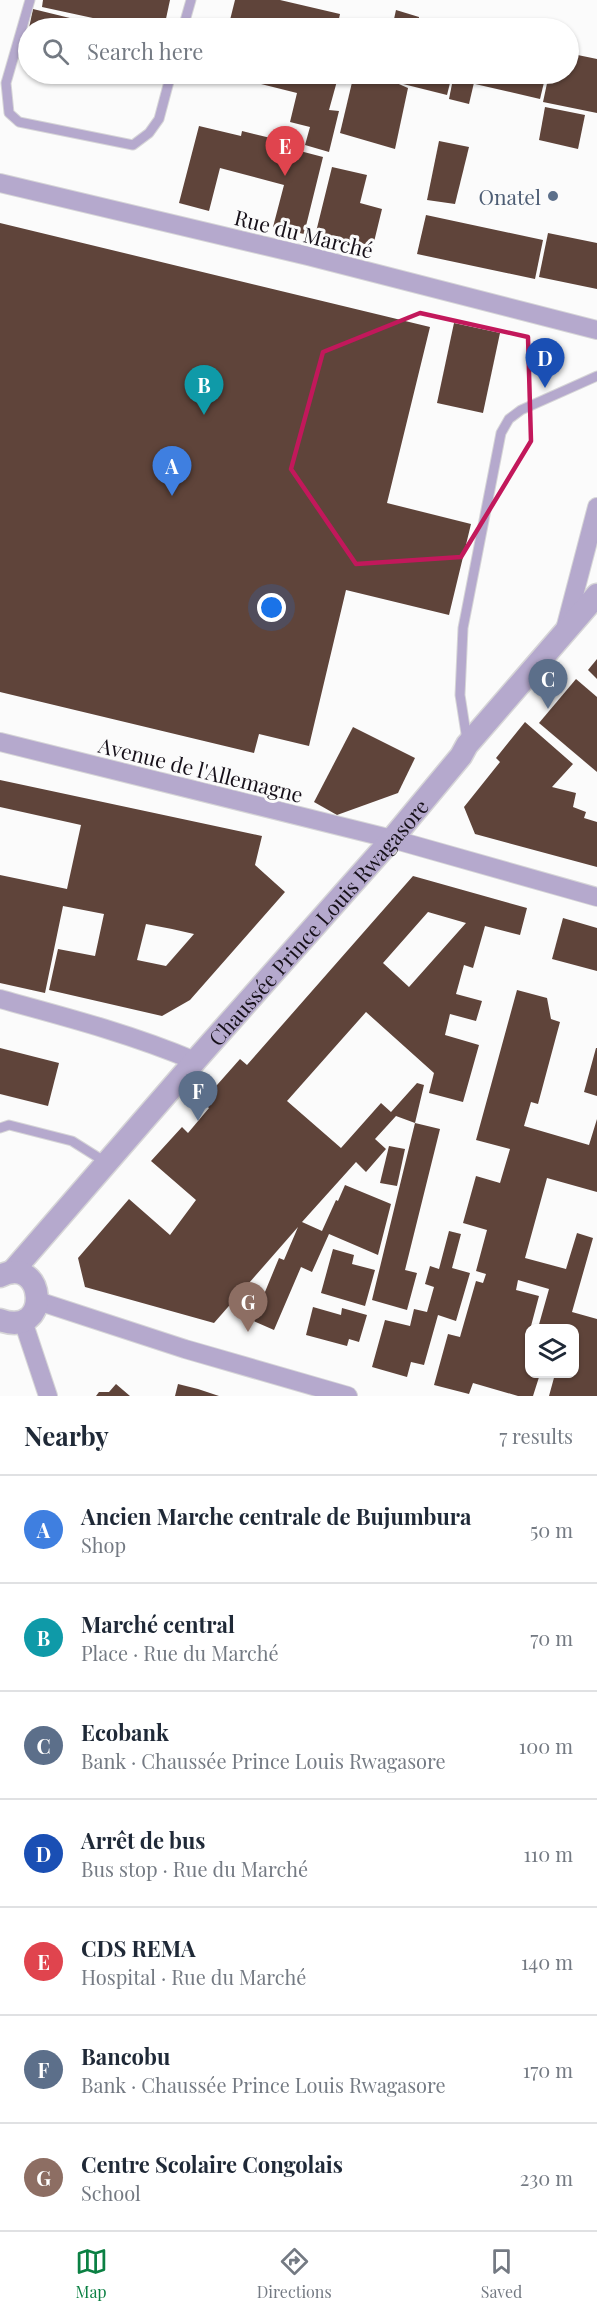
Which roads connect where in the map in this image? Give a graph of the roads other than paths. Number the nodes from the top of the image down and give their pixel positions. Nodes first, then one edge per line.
1 (30, 0) edge
2 (191, 0) edge
3 (25, 18) edge
4 (186, 18) edge
5 (18, 41) edge
6 (168, 84) edge
7 (0, 183) edge
8 (597, 330) edge
9 (597, 376) edge
10 (597, 507) edge
11 (597, 596) edge
12 (563, 634) junction
13 (0, 742) edge
14 (467, 745) junction
15 (392, 839) junction
16 (597, 897) edge
17 (0, 999) edge
18 (195, 1061) junction
19 (0, 1128) edge
20 (107, 1163) junction
21 (6, 1274) edge
22 (38, 1301) junction
23 (0, 1320) edge
24 (23, 1321) junction
25 (48, 1396) edge
26 (348, 1396) edge

1 - 3 lane
2 - 4 lane
5 - 6 lane
7 - 8 street, Rue du Marché
9 - 14 lane
10 - 12 street
11 - 12 street, Chaussée Prince Louis Rwagasore
12 - 14 street, Chaussée Prince Louis Rwagasore
13 - 15 street, Avenue de l'Allemagne
14 - 15 street, Chaussée Prince Louis Rwagasore
15 - 16 street, Avenue de l'Allemagne
15 - 18 street, Chaussée Prince Louis Rwagasore
17 - 18 street
18 - 20 street, Chaussée Prince Louis Rwagasore
19 - 20 lane
20 - 21 street, Chaussée Prince Louis Rwagasore
21 - 22 street
22 - 24 street
22 - 26 street
23 - 24 street
24 - 25 street

